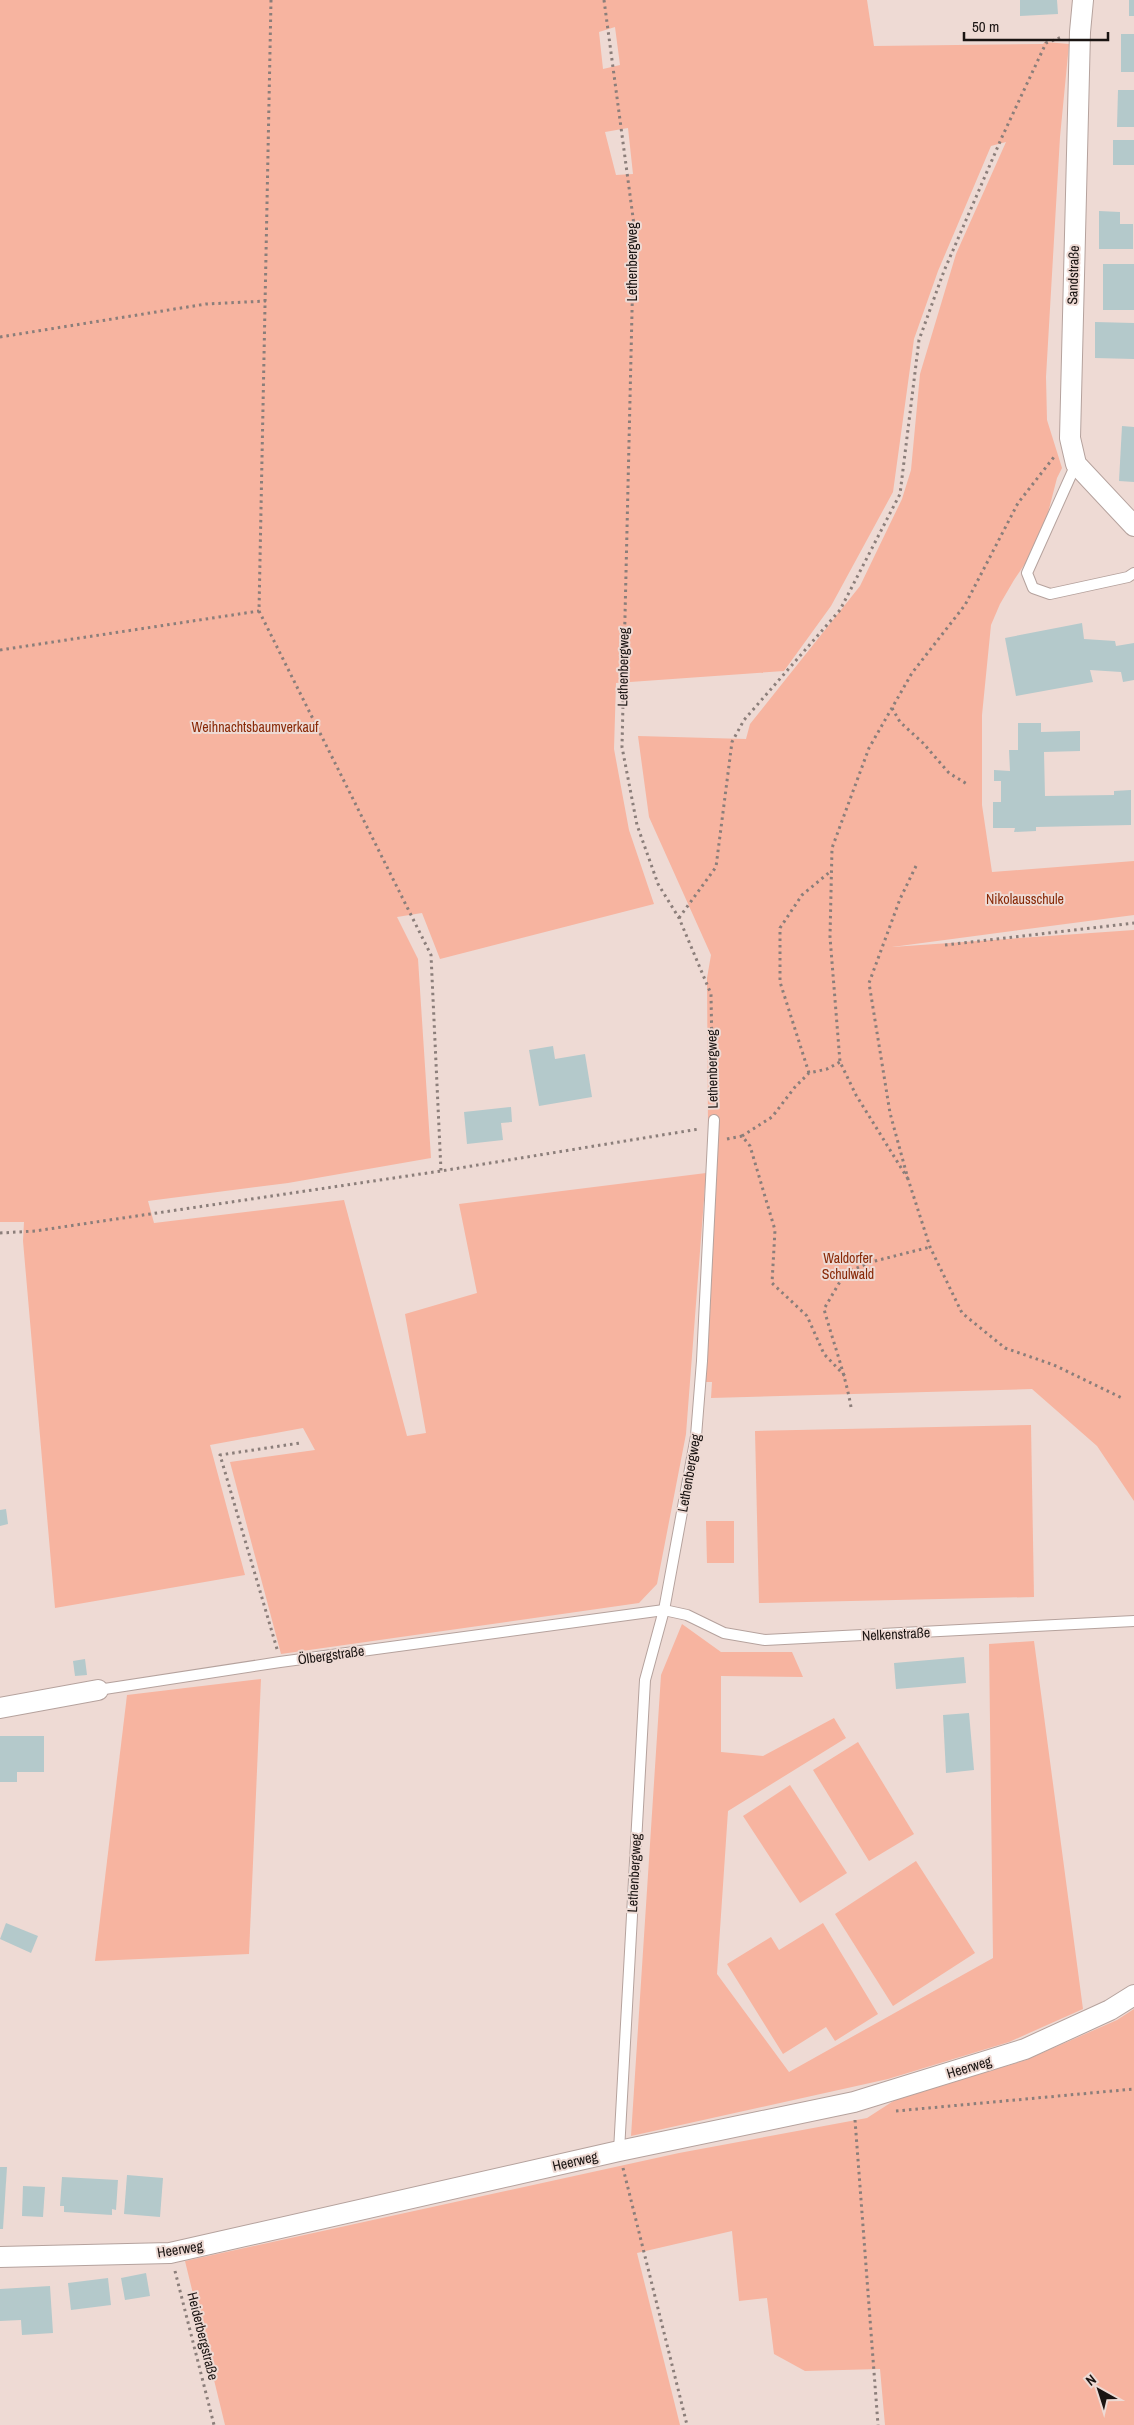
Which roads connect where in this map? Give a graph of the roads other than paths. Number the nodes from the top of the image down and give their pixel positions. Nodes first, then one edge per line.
1 (1082, 0) edge
2 (1076, 464) junction
3 (1134, 526) edge
4 (1134, 574) edge
5 (714, 1123) road end
6 (664, 1610) junction
7 (1134, 1621) edge
8 (98, 1690) joint
9 (0, 1708) edge
10 (1134, 1995) edge
11 (619, 2151) junction
12 (0, 2257) edge

1 - 2 street, Sandstraße
2 - 3 street
2 - 4 lane
5 - 6 lane, Lethenbergweg
6 - 7 lane, Nelkenstraße
6 - 8 lane, Ölbergstraße
6 - 11 lane, Lethenbergweg
8 - 9 street, Ölbergstraße
10 - 11 street, Heerweg
11 - 12 street, Heerweg

